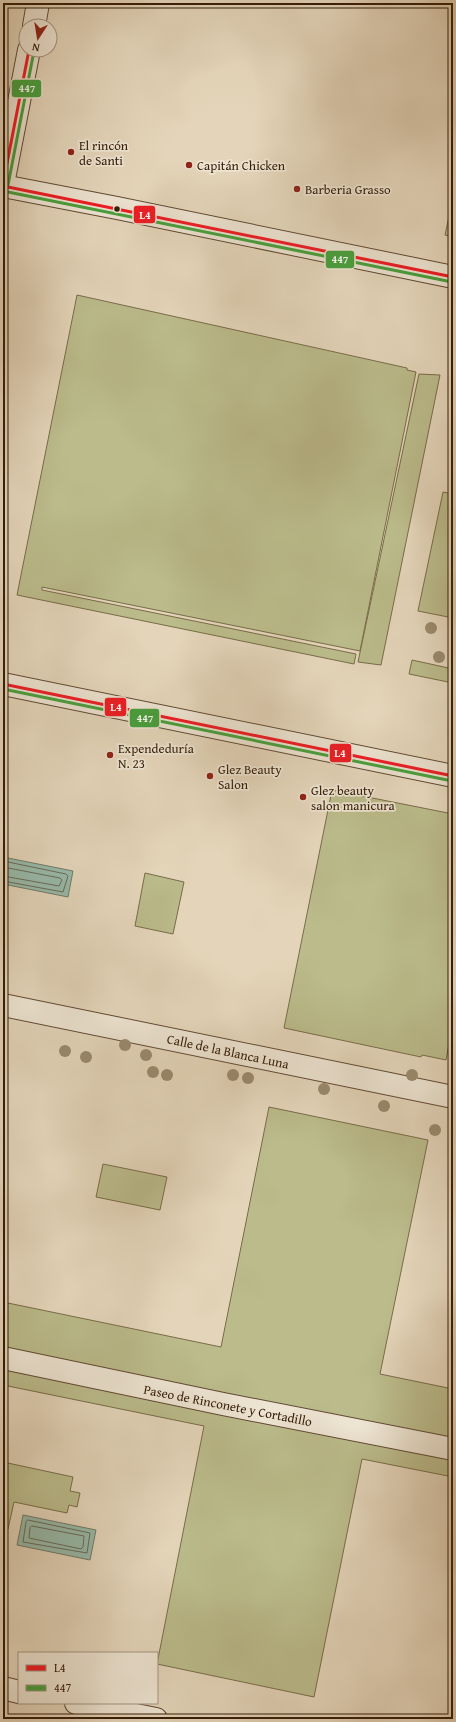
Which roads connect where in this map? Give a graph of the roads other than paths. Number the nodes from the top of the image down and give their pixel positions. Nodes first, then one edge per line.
1 (38, 3) edge
2 (35, 18) edge
3 (27, 58) edge
4 (3, 185) edge
5 (453, 277) edge
6 (3, 684) edge
7 (453, 776) edge
8 (3, 1005) edge
9 (453, 1097) edge
10 (3, 1358) edge
11 (453, 1449) edge
12 (3, 1688) edge
13 (18, 1692) edge
14 (81, 1704) edge
15 (156, 1719) edge

1 - 2 street
3 - 4 street
4 - 5 street
6 - 7 street
8 - 9 street, Calle de la Blanca Luna
10 - 11 street, Paseo de Rinconete y Cortadillo
12 - 13 street
14 - 15 street

